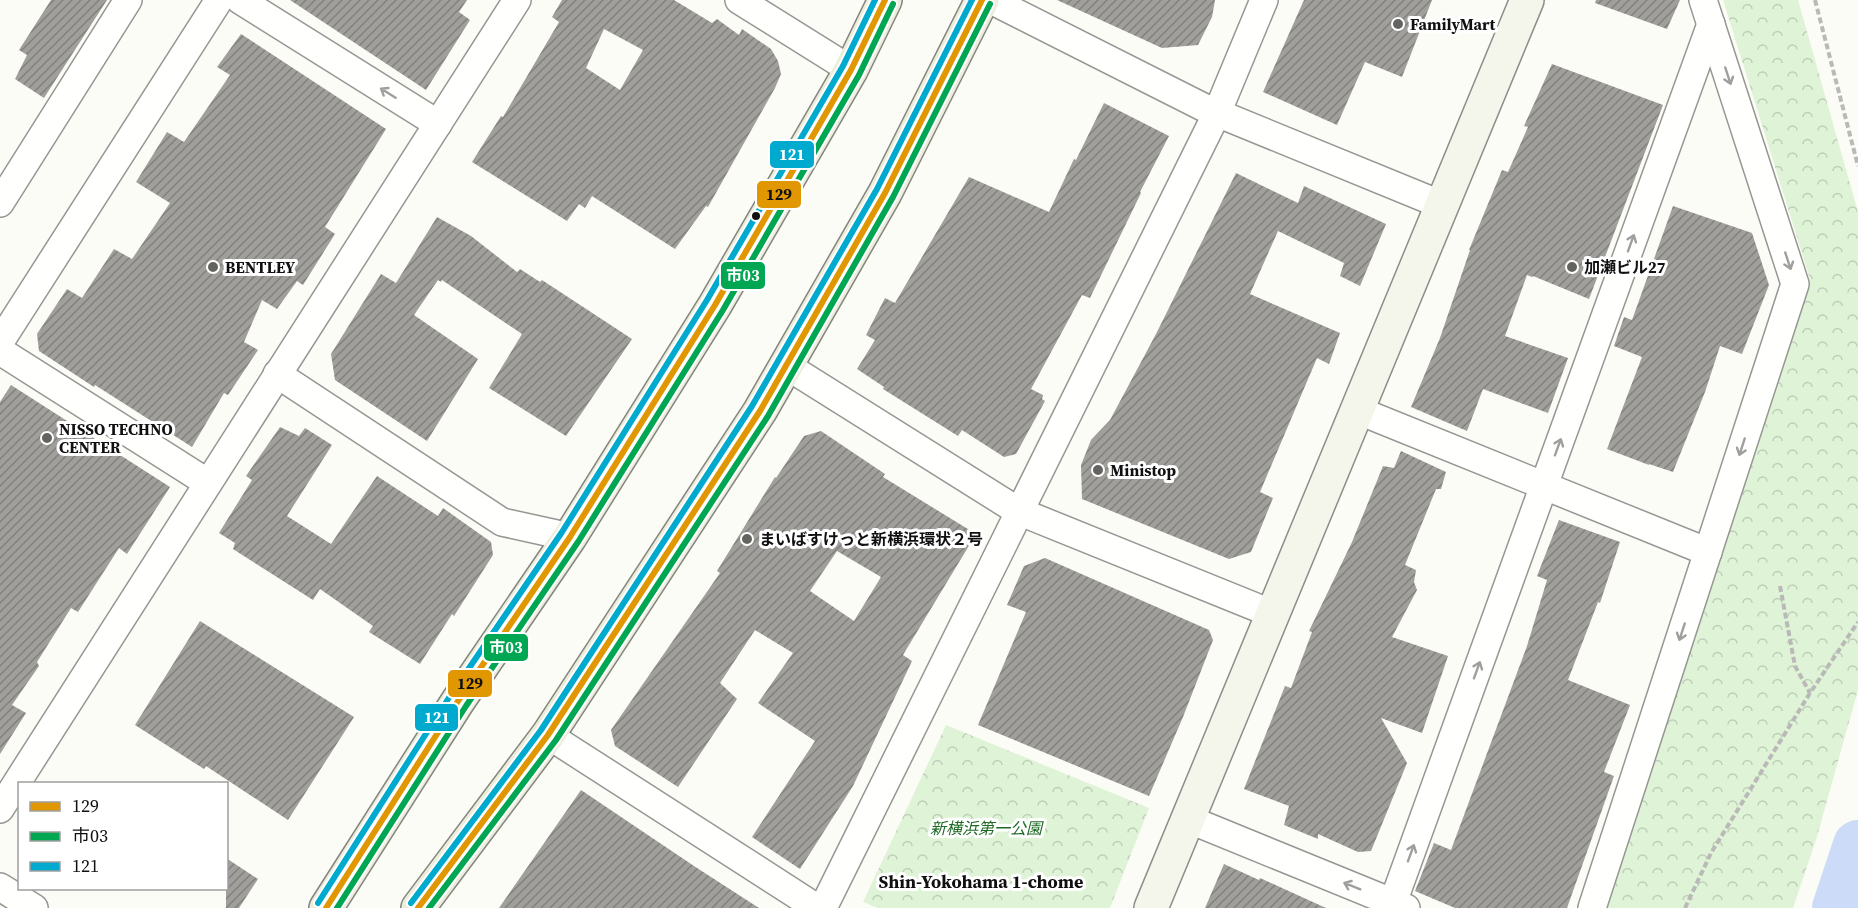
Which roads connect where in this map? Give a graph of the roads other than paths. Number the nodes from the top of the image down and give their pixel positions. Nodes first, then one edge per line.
1 (128, 0) edge
2 (219, 0) edge
3 (240, 0) edge
4 (517, 0) edge
5 (739, 0) edge
6 (885, 0) edge
7 (982, 0) edge
8 (991, 0) edge
9 (1264, 0) edge
10 (1527, 0) edge
11 (1707, 12) edge
12 (851, 70) junction
13 (1216, 112) junction
14 (438, 124) junction
15 (0, 203) edge
16 (1442, 206) junction
17 (0, 342) edge
18 (0, 351) edge
19 (787, 366) junction
20 (277, 375) junction
21 (1357, 410) junction
22 (208, 483) junction
23 (1544, 486) junction
24 (1018, 511) junction
25 (570, 537) junction
26 (1708, 552) junction
27 (1273, 614) junction
28 (548, 735) junction
29 (0, 809) edge
30 (1188, 819) junction
31 (0, 887) edge
32 (1397, 906) edge
33 (34, 908) edge
34 (326, 908) edge
35 (418, 908) edge
36 (817, 908) edge
37 (823, 908) edge
38 (1151, 908) edge
39 (1592, 908) edge

1 - 15 street
2 - 17 street
14 -> 3 street
4 - 14 street
5 - 12 street
6 - 12 main road
7 - 19 main road
8 - 13 street
9 - 13 street
10 - 16 street
23 -> 11 street
11 -> 26 street
12 - 25 main road
13 - 16 street
13 - 24 street
14 - 20 street
16 - 21 street
18 - 22 street
19 - 24 street
19 - 28 main road
20 - 22 street
20 - 25 street
21 - 23 street
21 - 27 street
22 - 29 street
23 - 26 street
32 -> 23 street
24 - 27 street
24 - 37 street
25 - 34 main road
26 -> 39 street
27 - 30 street
28 - 35 main road
28 - 36 street
32 -> 30 street
30 - 38 street
31 - 33 street

